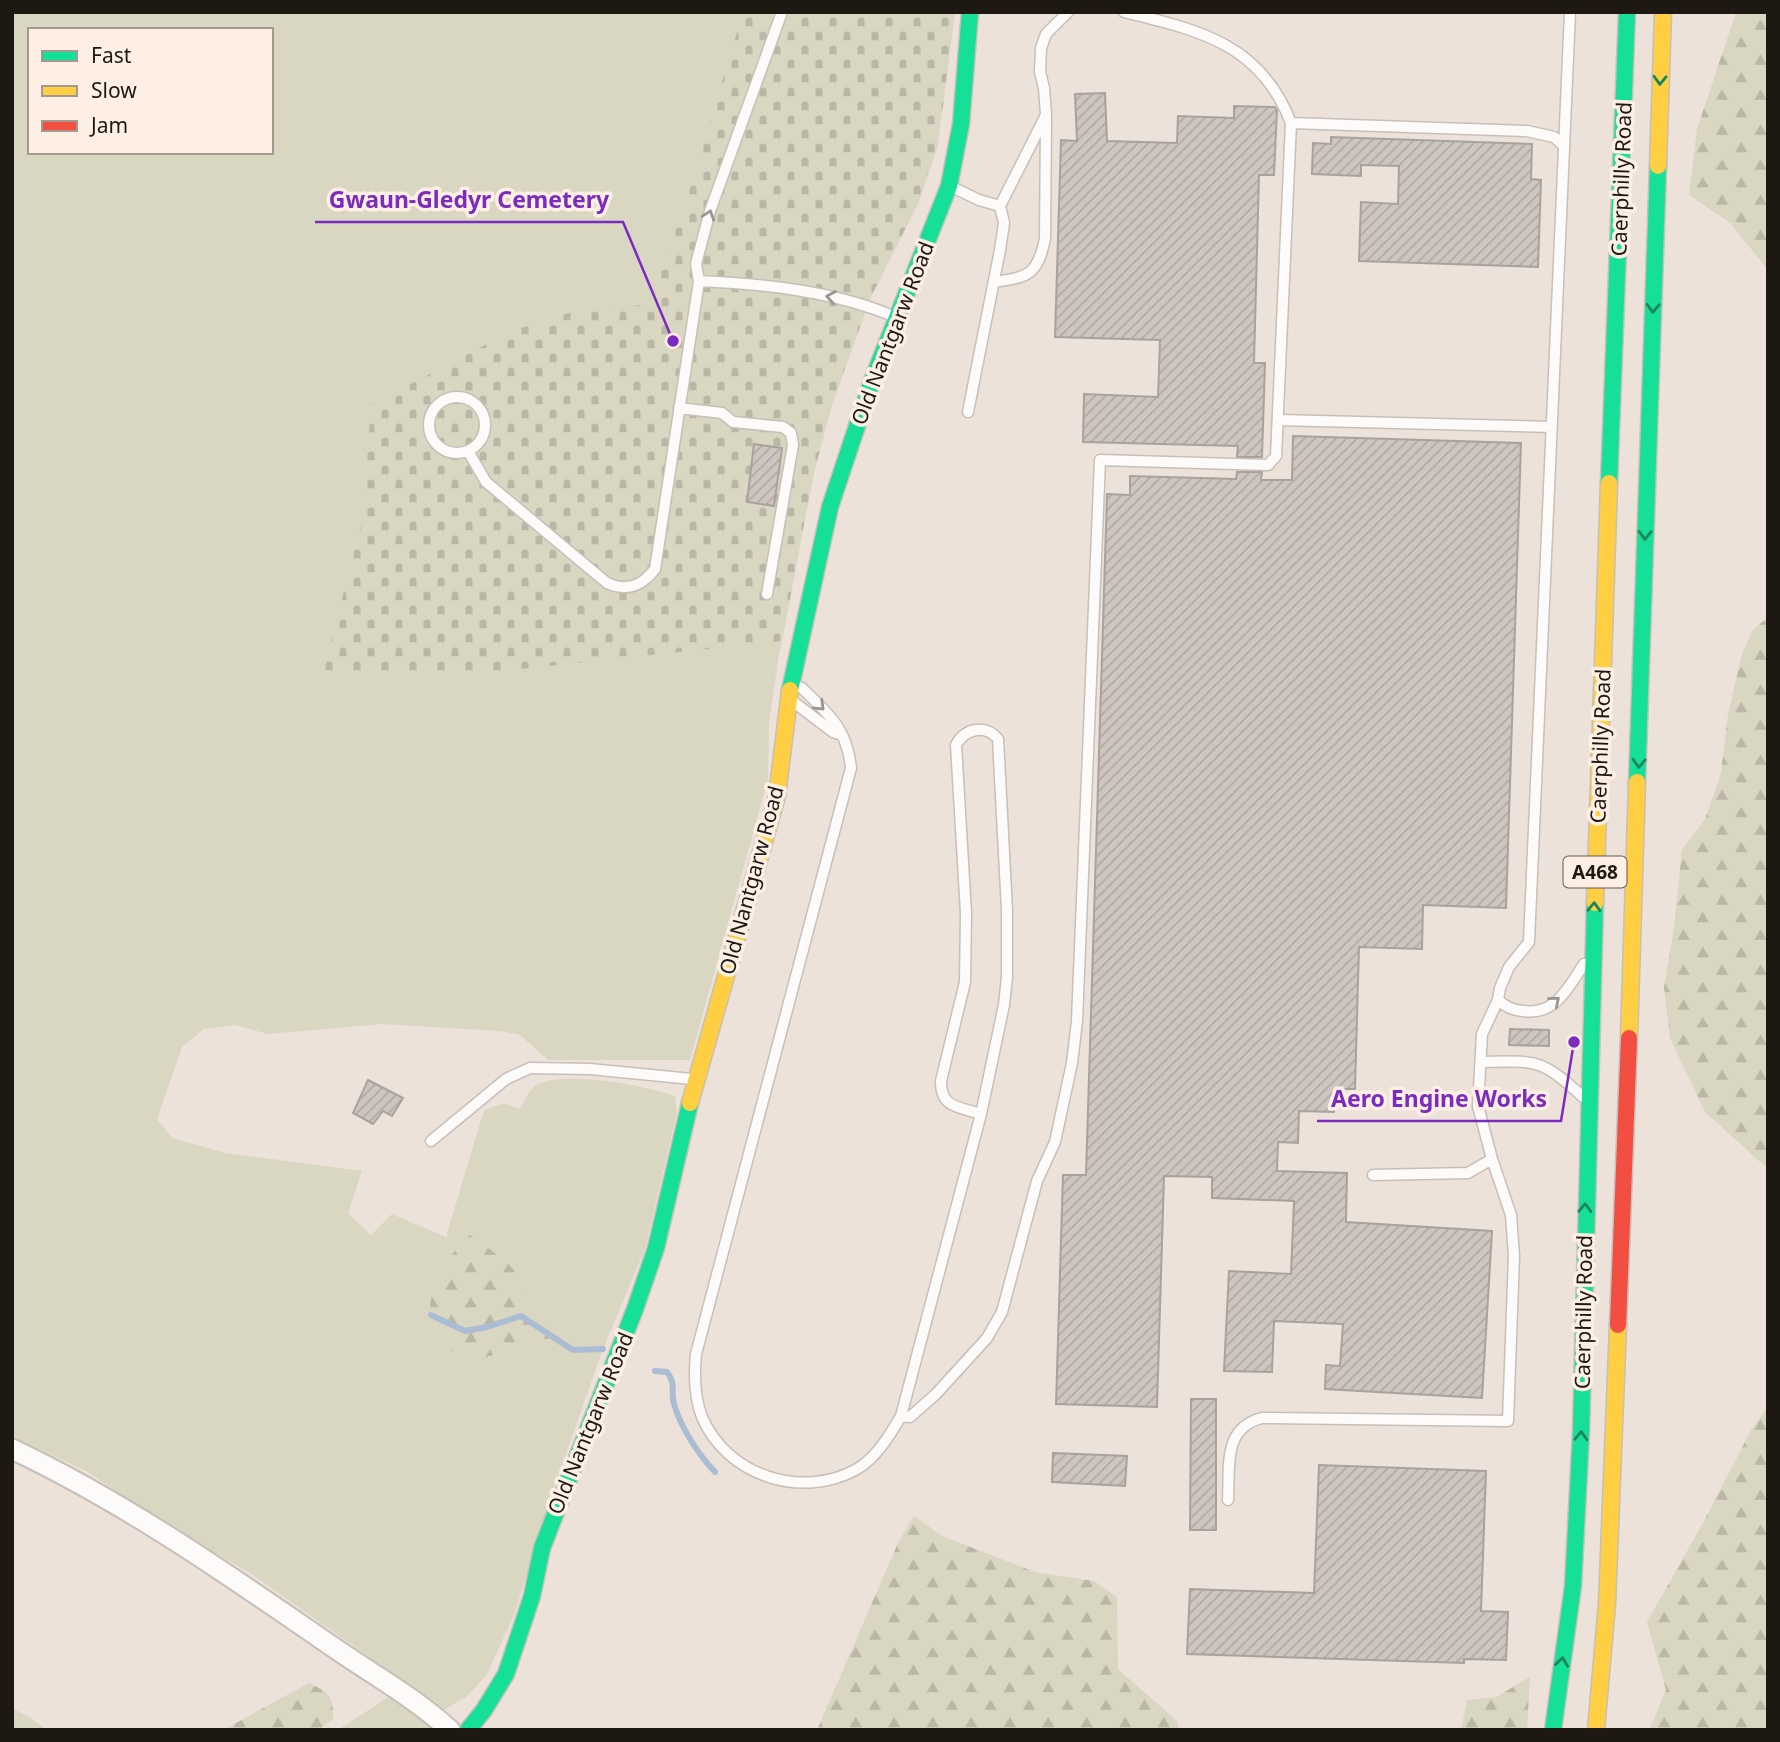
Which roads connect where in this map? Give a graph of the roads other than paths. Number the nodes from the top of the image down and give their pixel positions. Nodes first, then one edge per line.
1 (782, 12) edge
2 (970, 12) edge
3 (1068, 12) edge
4 (1124, 12) edge
5 (1570, 12) edge
6 (1627, 12) edge
7 (1663, 12) edge
8 (1046, 115) junction
9 (1291, 123) junction
10 (1564, 146) junction
11 (949, 186) junction
12 (1000, 206) junction
13 (699, 281) junction
14 (994, 282) junction
15 (896, 317) junction
16 (679, 408) junction
17 (968, 412) dead end
18 (1279, 420) junction
19 (1552, 427) junction
20 (468, 451) junction
21 (767, 594) dead end
22 (790, 691) junction
23 (842, 735) junction
24 (1593, 950) junction
25 (1498, 1000) junction
26 (1481, 1062) junction
27 (696, 1079) junction
28 (1588, 1102) junction
29 (981, 1114) junction
30 (431, 1141) dead end
31 (1492, 1159) junction
32 (1373, 1175) dead end
33 (901, 1416) junction
34 (12, 1449) edge
35 (1228, 1500) dead end
36 (450, 1730) edge
37 (468, 1730) edge
38 (1553, 1730) edge
39 (1596, 1730) edge

13 -> 1 lane
2 - 11 main road, Old Nantgarw Road
3 - 8 lane
4 - 9 lane
5 - 10 lane
24 -> 6 main road, Caerphilly Road / A468
7 -> 39 main road, Caerphilly Road / A468
8 - 12 lane
8 - 14 lane
9 - 10 lane
9 - 18 lane
10 - 19 lane
11 - 12 lane
11 - 15 main road, Old Nantgarw Road
12 - 14 lane
15 -> 13 lane
13 - 16 lane
14 - 17 lane
15 - 22 main road, Old Nantgarw Road
16 - 20 lane
16 - 21 lane
18 - 19 lane
18 - 33 lane
19 - 25 lane
20 - 20 lane
22 - 23 lane
22 -> 23 lane
22 - 27 main road, Old Nantgarw Road
23 - 33 lane
25 -> 24 lane
24 - 28 main road, Caerphilly Road / A468
25 - 26 lane
26 - 28 lane
26 - 31 lane
27 - 30 lane
27 - 37 main road, Old Nantgarw Road
38 -> 28 main road, Caerphilly Road / A468
29 - 29 lane
29 - 33 lane
31 - 32 lane
31 - 35 lane
34 - 36 street

